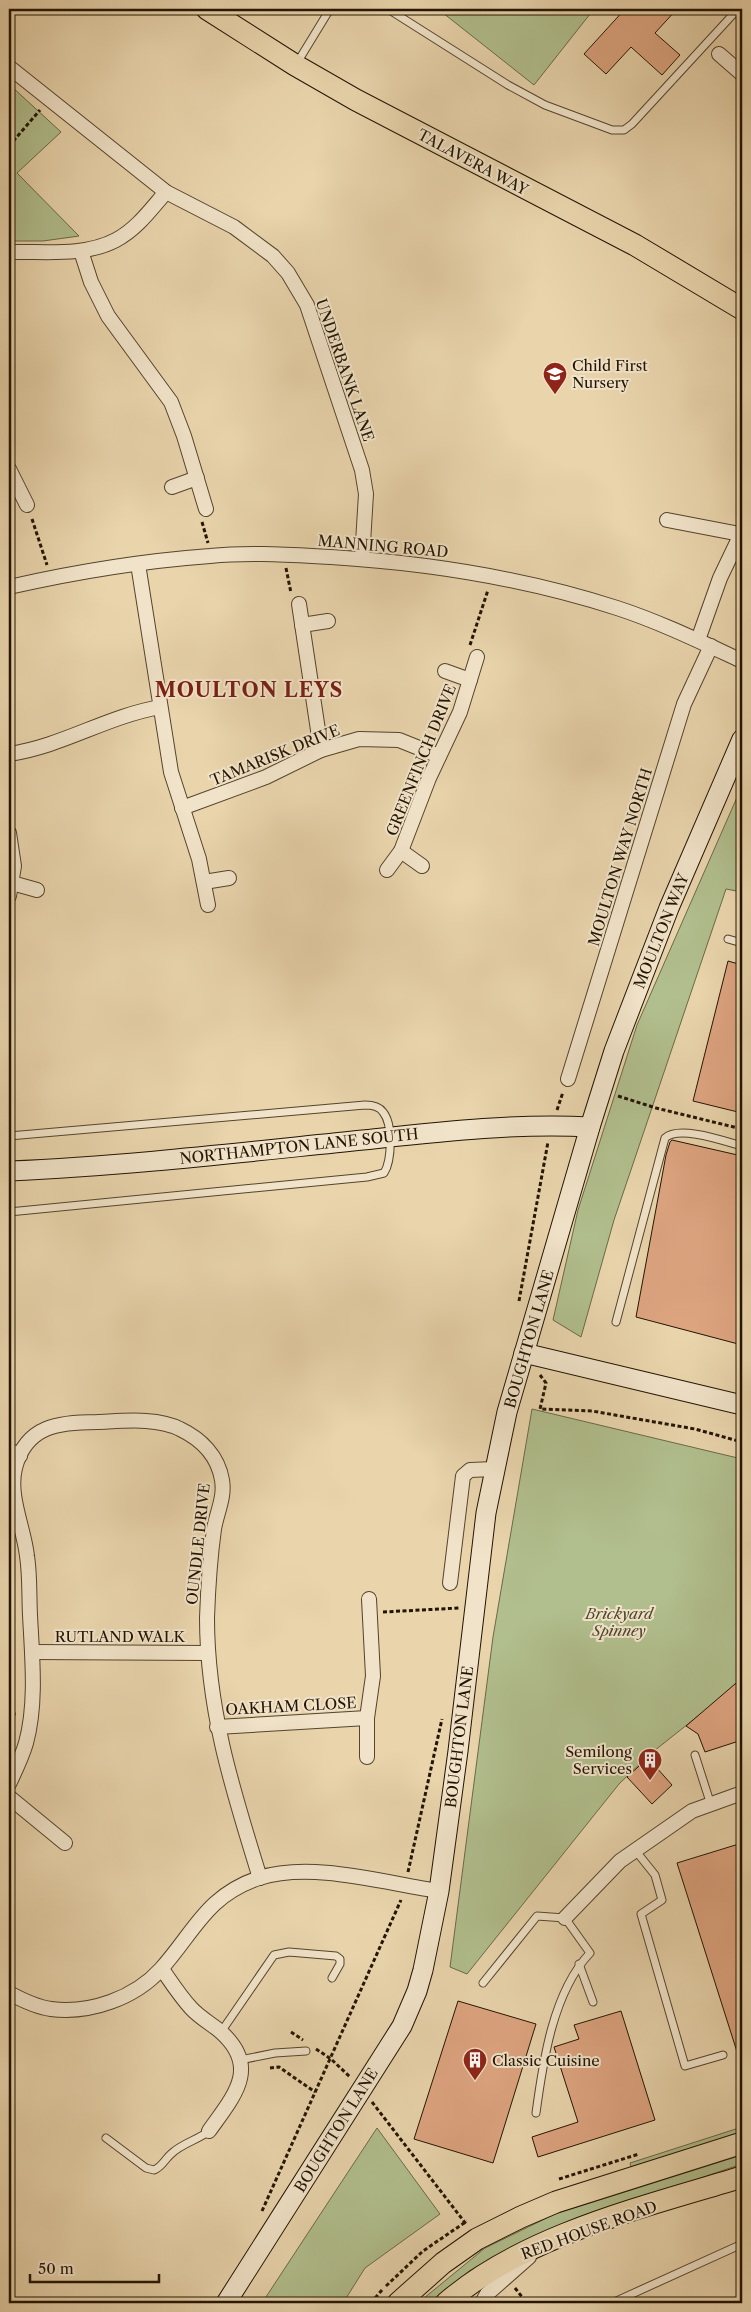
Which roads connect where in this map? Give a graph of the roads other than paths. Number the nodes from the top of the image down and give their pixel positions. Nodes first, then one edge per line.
1 (207, 9) edge
2 (330, 9) edge
3 (388, 9) edge
4 (738, 9) edge
5 (706, 43) junction
6 (719, 54) joint
7 (296, 66) junction
8 (9, 67) edge
9 (742, 74) edge
10 (166, 192) junction
11 (81, 251) junction
12 (9, 252) edge
13 (742, 309) edge
14 (10, 476) edge
15 (197, 478) junction
16 (172, 488) dead end
17 (27, 505) road end
18 (206, 509) road end
19 (667, 520) dead end
20 (741, 533) edge
21 (362, 559) junction
22 (138, 564) junction
23 (9, 587) edge
24 (299, 604) road end
25 (328, 621) dead end
26 (302, 625) junction
27 (698, 640) junction
28 (711, 646) junction
29 (476, 658) road end
30 (742, 661) edge
31 (445, 671) dead end
32 (470, 680) junction
33 (160, 707) junction
34 (742, 739) edge
35 (321, 750) junction
36 (9, 754) edge
37 (439, 756) junction
38 (182, 808) junction
39 (9, 833) edge
40 (401, 851) junction
41 (422, 866) dead end
42 (387, 870) dead end
43 (229, 878) dead end
44 (204, 882) junction
45 (10, 889) edge
46 (37, 890) dead end
47 (208, 905) dead end
48 (728, 939) dead end
49 (742, 943) edge
50 (568, 1079) road end
51 (590, 1127) junction
52 (9, 1136) edge
53 (389, 1137) junction
54 (742, 1146) edge
55 (9, 1171) edge
56 (9, 1212) edge
57 (616, 1322) dead end
58 (524, 1352) junction
59 (742, 1405) edge
60 (14, 1453) edge
61 (494, 1469) junction
62 (450, 1583) road end
63 (369, 1606) road end
64 (32, 1652) junction
65 (208, 1653) junction
66 (367, 1718) junction
67 (217, 1727) junction
68 (695, 1755) dead end
69 (367, 1757) dead end
70 (9, 1784) edge
71 (742, 1793) edge
72 (9, 1798) edge
73 (711, 1805) junction
74 (65, 1843) dead end
75 (635, 1850) junction
76 (260, 1878) junction
77 (439, 1891) junction
78 (565, 1918) junction
79 (579, 1964) junction
80 (162, 1968) junction
81 (332, 1978) dead end
82 (483, 1983) dead end
83 (9, 1993) edge
84 (593, 2002) dead end
85 (221, 2032) junction
86 (306, 2051) dead end
87 (723, 2055) dead end
88 (241, 2064) junction
89 (536, 2113) dead end
90 (209, 2130) joint
91 (106, 2138) dead end
92 (741, 2143) edge
93 (742, 2177) edge
94 (543, 2244) junction
95 (742, 2244) edge
96 (226, 2303) edge
97 (398, 2303) edge
98 (446, 2303) edge
99 (482, 2303) edge
100 (612, 2303) edge

1 - 7 main road, TALAVERA WAY
2 - 7 lane
3 - 5 lane
4 - 5 lane
5 - 6 lane
6 - 9 street
7 - 13 main road, TALAVERA WAY
8 - 10 street, UNDERBANK LANE
10 - 11 street
10 - 21 street, UNDERBANK LANE
11 - 12 street
11 - 15 street
14 - 17 street
15 - 16 street
15 - 18 street
19 - 20 street
20 - 27 street
21 - 22 street, MANNING ROAD
21 - 27 street, MANNING ROAD
22 - 23 street, MANNING ROAD
22 - 33 street
24 - 26 street
25 - 26 street
26 - 35 street
27 - 28 street, MANNING ROAD
28 - 30 street, MANNING ROAD
28 - 50 street, MOULTON WAY NORTH
29 - 32 street, GREENFINCH DRIVE
31 - 32 street, GREENFINCH DRIVE
32 - 37 street, GREENFINCH DRIVE
33 - 36 street
33 - 38 street
34 - 51 street, MOULTON WAY
35 - 37 street, TAMARISK DRIVE
35 - 38 street, TAMARISK DRIVE
37 - 40 street, GREENFINCH DRIVE
38 - 44 street
39 - 45 street
40 - 41 street, GREENFINCH DRIVE
40 - 42 street, GREENFINCH DRIVE
43 - 44 street
44 - 47 street
45 - 46 street
48 - 49 lane
51 - 53 street, NORTHAMPTON LANE SOUTH
51 - 58 street, BOUGHTON LANE
52 - 53 lane
53 - 55 street, NORTHAMPTON LANE SOUTH
53 - 56 lane
54 - 57 lane
58 - 59 street
58 - 61 street, BOUGHTON LANE
60 - 64 street, OUNDLE DRIVE
60 - 65 street, OUNDLE DRIVE
61 - 62 street
61 - 77 street, BOUGHTON LANE
63 - 66 street, OAKHAM CLOSE
64 - 65 street, RUTLAND WALK
64 - 70 street, OUNDLE DRIVE
65 - 67 street, OUNDLE DRIVE
66 - 67 street, OAKHAM CLOSE
66 - 69 street, OAKHAM CLOSE
67 - 76 street, OUNDLE DRIVE
68 - 73 lane
71 - 73 street
72 - 74 street
73 - 75 street
75 - 78 street
75 - 87 lane
76 - 77 street
76 - 80 street
77 - 96 street, BOUGHTON LANE
78 - 79 lane
78 - 82 lane
79 - 84 lane
79 - 89 lane
80 - 83 street
80 - 85 street
81 - 85 lane
85 - 88 street
86 - 88 lane
88 - 90 street
90 - 91 lane
92 - 97 main road
93 - 94 main road, RED HOUSE ROAD
94 - 98 main road, RED HOUSE ROAD
94 - 99 street
95 - 100 lane

